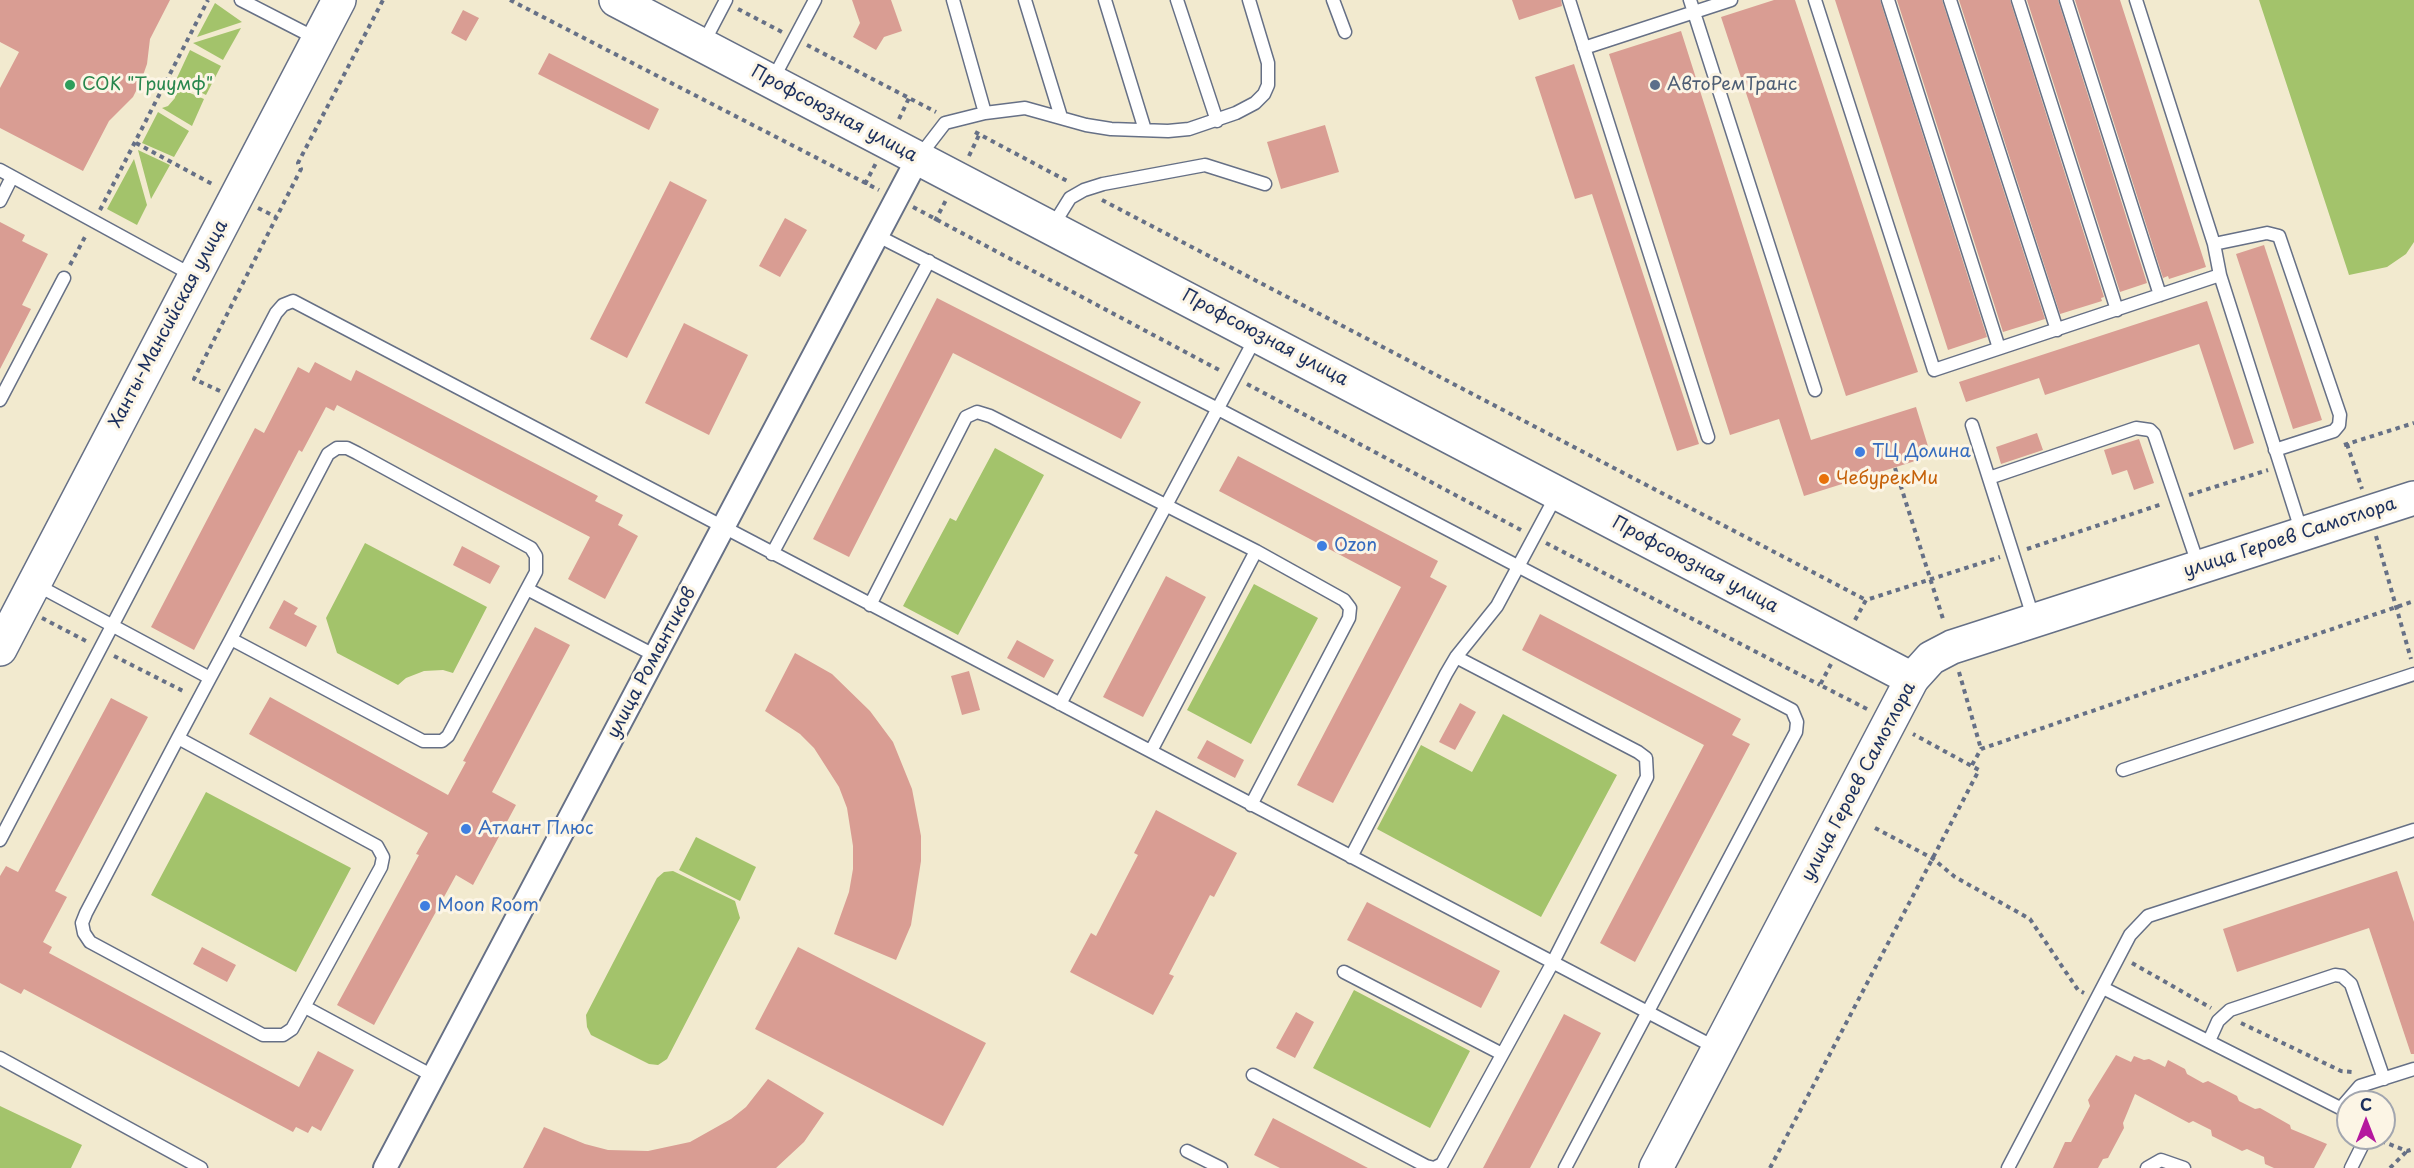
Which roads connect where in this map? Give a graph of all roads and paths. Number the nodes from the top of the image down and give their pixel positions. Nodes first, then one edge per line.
1 (208, 0) edge
2 (242, 0) edge
3 (339, 0) edge
4 (383, 0) edge
5 (510, 0) edge
6 (616, 0) edge
7 (815, 0) edge
8 (953, 0) edge
9 (1025, 0) edge
10 (1105, 0) edge
11 (1177, 0) edge
12 (1249, 0) edge
13 (1333, 0) edge
14 (1569, 0) edge
15 (1731, 0) edge
16 (1815, 0) edge
17 (1888, 0) edge
18 (1950, 0) edge
19 (2018, 0) edge
20 (2066, 0) edge
21 (2136, 0) edge
22 (726, 1) edge
23 (1692, 6) edge
24 (1345, 32) dead end
25 (795, 38) junction
26 (318, 39) junction
27 (702, 45) junction
28 (1584, 48) junction
29 (772, 81) junction
30 (985, 113) junction
31 (1061, 117) junction
32 (951, 120) junction
33 (1217, 121) junction
34 (1145, 130) junction
35 (136, 143) junction
36 (918, 158) junction
37 (0, 170) edge
38 (12, 177) junction
39 (1266, 184) dead end
40 (1084, 190) junction
41 (236, 196) junction
42 (897, 198) junction
43 (0, 201) edge
44 (276, 217) junction
45 (94, 221) junction
46 (1052, 227) junction
47 (876, 235) junction
48 (2214, 244) junction
49 (929, 261) junction
50 (2220, 275) junction
51 (194, 276) junction
52 (64, 278) joint
53 (2160, 295) junction
54 (2117, 310) junction
55 (2057, 330) junction
56 (1257, 334) junction
57 (2000, 348) junction
58 (1235, 378) junction
59 (1815, 390) dead end
60 (224, 393) dead end
61 (0, 400) edge
62 (1218, 410) junction
63 (2414, 423) edge
64 (1972, 425) dead end
65 (1708, 437) dead end
66 (2347, 444) junction
67 (2336, 448) dead end
68 (2275, 450) junction
69 (2280, 466) junction
70 (1895, 468) dead end
71 (1989, 478) junction
72 (1558, 493) junction
73 (2414, 498) edge
74 (2177, 500) junction
75 (1166, 506) junction
76 (2370, 512) junction
77 (724, 529) junction
78 (2302, 534) junction
79 (1535, 537) junction
80 (1256, 551) junction
81 (2013, 553) junction
82 (772, 554) junction
83 (1519, 568) junction
84 (2199, 568) junction
85 (1931, 580) junction
86 (34, 584) junction
87 (527, 589) junction
88 (1866, 600) junction
89 (2414, 601) edge
90 (870, 604) junction
91 (2395, 607) junction
92 (2034, 621) junction
93 (112, 626) junction
94 (231, 639) junction
95 (1842, 642) junction
96 (1952, 648) junction
97 (0, 649) edge
98 (656, 656) junction
99 (1456, 657) junction
100 (2414, 668) edge
101 (2414, 674) edge
102 (210, 678) junction
103 (1912, 679) junction
104 (1820, 685) junction
105 (1060, 704) junction
106 (1890, 722) junction
107 (178, 738) junction
108 (1981, 749) junction
109 (1151, 752) junction
110 (1972, 765) junction
111 (2123, 770) dead end
112 (1251, 805) junction
113 (1875, 828) dead end
114 (2414, 830) edge
115 (0, 840) edge
116 (1352, 857) junction
117 (1932, 858) junction
118 (2136, 955) dead end
119 (1553, 962) junction
120 (1344, 972) dead end
121 (2103, 988) junction
122 (2096, 1000) junction
123 (305, 1007) junction
124 (1648, 1012) junction
125 (2223, 1015) junction
126 (2208, 1041) junction
127 (1719, 1049) junction
128 (1502, 1054) junction
129 (0, 1058) edge
130 (2379, 1064) junction
131 (2414, 1069) edge
132 (433, 1076) junction
133 (1253, 1076) dead end
134 (2384, 1078) junction
135 (2354, 1090) edge
136 (2336, 1106) edge
137 (2396, 1146) edge
138 (2414, 1149) edge
139 (1188, 1150) dead end
140 (2360, 1150) edge
141 (2408, 1151) junction
142 (201, 1168) edge
143 (385, 1168) edge
144 (1221, 1168) edge
145 (1565, 1168) edge
146 (1656, 1168) edge
147 (1770, 1168) edge
148 (2008, 1168) edge
149 (2147, 1168) edge
150 (2184, 1168) edge
151 (2351, 1168) edge
152 (2390, 1168) edge

1 - 35 path
2 - 26 lane
3 - 26 main road, Ханты-Мансийская улица
4 - 44 path
5 - 42 path
6 - 27 main road, Профсоюзная улица
7 - 25 lane
8 - 30 lane
9 - 31 lane
10 - 34 lane
11 - 33 lane
12 - 33 lane
13 - 24 lane
14 - 28 lane
15 - 23 lane
16 - 57 lane
17 - 57 lane
18 - 55 lane
19 - 54 lane
20 - 53 lane
21 - 48 lane
22 - 25 path
22 - 27 lane
23 - 28 lane
23 - 59 lane
25 - 29 lane
25 - 32 path
26 - 41 main road, Ханты-Мансийская улица
27 - 29 main road, Профсоюзная улица
28 - 65 lane
29 - 36 main road, Профсоюзная улица
30 - 31 lane
30 - 32 lane
31 - 34 lane
32 - 36 lane
32 - 40 path
33 - 34 lane
35 - 41 path
35 - 45 path
36 - 42 street, улица Романтиков
36 - 46 main road, Профсоюзная улица
37 - 38 lane
38 - 43 lane
38 - 45 lane
39 - 40 lane
40 - 46 lane
40 - 88 path
41 - 44 path
41 - 51 main road, Ханты-Мансийская улица
42 - 47 street, улица Романтиков
42 - 58 path
44 - 60 path
45 - 51 lane
45 - 52 path
46 - 56 main road, Профсоюзная улица
47 - 49 lane
47 - 77 street, улица Романтиков
48 - 50 lane
48 - 68 lane
49 - 62 lane
49 - 82 lane
50 - 53 lane
50 - 68 lane
51 - 86 main road, Ханты-Мансийская улица
52 - 61 lane
53 - 54 lane
54 - 55 lane
55 - 57 lane
56 - 58 lane
56 - 72 main road, Профсоюзная улица
58 - 62 lane
58 - 79 path
62 - 75 lane
62 - 83 lane
63 - 66 path
64 - 71 lane
66 - 67 path
66 - 76 path
68 - 69 lane
69 - 74 path
69 - 78 lane
70 - 85 path
71 - 74 lane
71 - 81 lane
72 - 79 lane
72 - 95 main road, Профсоюзная улица
73 - 76 main road, улица Героев Самотлора
74 - 81 path
74 - 84 lane
75 - 80 lane
75 - 90 lane
75 - 105 lane
76 - 78 main road, улица Героев Самотлора
76 - 91 path
77 - 82 lane
77 - 93 lane
77 - 98 street, улица Романтиков
78 - 84 main road, улица Героев Самотлора
79 - 83 lane
79 - 104 path
80 - 109 lane
80 - 112 lane
81 - 85 path
81 - 92 lane
82 - 90 lane
83 - 99 lane
83 - 124 lane
84 - 92 main road, улица Героев Самотлора
85 - 88 path
85 - 96 path
86 - 93 lane
86 - 97 main road, Ханты-Мансийская улица
87 - 94 lane
87 - 94 lane
87 - 98 lane
88 - 95 path
89 - 91 path
90 - 105 lane
91 - 100 path
91 - 108 path
92 - 96 main road, улица Героев Самотлора
93 - 102 lane
93 - 115 lane
94 - 102 lane
95 - 103 main road, Профсоюзная улица
95 - 104 path
96 - 103 main road, улица Героев Самотлора
96 - 108 path
98 - 132 street, улица Романтиков
99 - 116 lane
99 - 119 lane
101 - 111 lane
102 - 107 lane
103 - 106 main road, улица Героев Самотлора
104 - 106 path
105 - 109 lane
106 - 110 path
106 - 127 main road, улица Героев Самотлора
107 - 123 lane
107 - 123 lane
108 - 110 path
109 - 112 lane
110 - 117 path
112 - 116 lane
113 - 117 path
114 - 121 lane
116 - 119 lane
117 - 122 path
117 - 147 path
118 - 125 path
119 - 124 lane
119 - 128 lane
120 - 128 lane
121 - 122 lane
121 - 126 lane
122 - 148 lane
123 - 132 lane
124 - 127 lane
124 - 145 lane
125 - 126 lane
125 - 130 path
125 - 130 lane
126 - 136 lane
127 - 146 main road, улица Героев Самотлора
128 - 133 lane
129 - 142 lane
130 - 134 lane
131 - 134 lane
132 - 143 street, улица Романтиков
134 - 135 lane
137 - 141 path
138 - 141 path
139 - 144 lane
140 - 151 lane
141 - 152 path
149 - 150 lane

